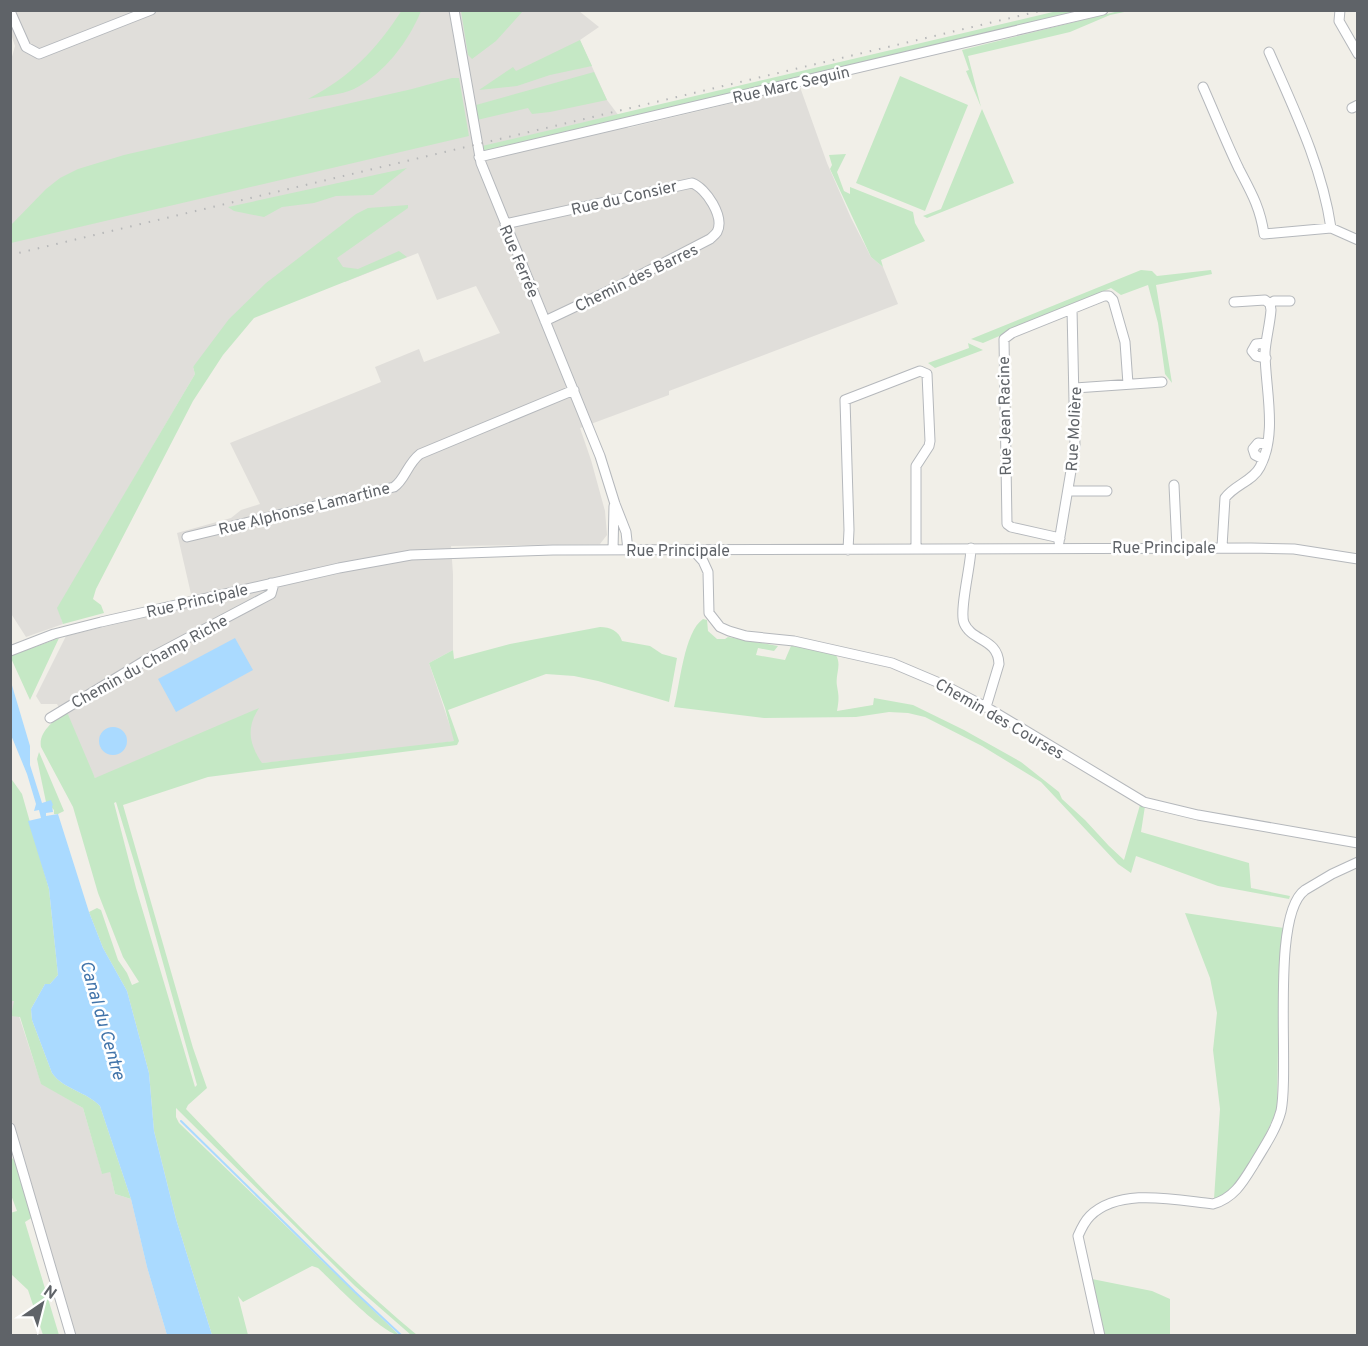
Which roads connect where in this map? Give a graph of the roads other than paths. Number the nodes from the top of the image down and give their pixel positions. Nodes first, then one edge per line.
1 (151, 10) edge
2 (454, 10) edge
3 (1102, 10) edge
4 (1340, 10) edge
5 (10, 11) edge
6 (1269, 52) dead end
7 (1358, 54) edge
8 (1203, 87) dead end
9 (479, 157) junction
10 (505, 224) junction
11 (719, 224) joint
12 (1331, 228) junction
13 (1358, 240) edge
14 (1290, 301) dead end
15 (1234, 302) dead end
16 (1270, 304) junction
17 (1072, 309) junction
18 (545, 321) junction
19 (1162, 382) dead end
20 (1128, 384) junction
21 (1075, 388) junction
22 (574, 390) junction
23 (1174, 485) dead end
24 (1068, 491) junction
25 (1107, 491) dead end
26 (615, 504) junction
27 (187, 537) dead end
28 (1060, 538) junction
29 (916, 548) junction
30 (971, 548) junction
31 (1177, 548) junction
32 (1222, 548) junction
33 (848, 549) junction
34 (1058, 549) junction
35 (613, 550) junction
36 (628, 550) junction
37 (693, 550) junction
38 (1358, 559) edge
39 (271, 583) junction
40 (10, 651) edge
41 (986, 707) junction
42 (50, 718) dead end
43 (1358, 843) edge
44 (1358, 862) edge
45 (10, 1128) edge
46 (71, 1335) edge
47 (1100, 1335) edge

1 - 5 street
2 - 9 street, Rue Ferrée
3 - 9 street, Rue Marc Seguin
4 - 7 street
6 - 12 street
8 - 12 street
9 - 10 street, Rue Ferrée
10 - 11 street, Rue du Consier
10 - 18 street, Rue Ferrée
11 - 18 street, Chemin des Barres
12 - 13 street
14 - 16 street
15 - 16 street
16 - 32 street
17 - 20 street, Rue Jean Racine
17 - 21 street, Rue Molière
17 - 28 street, Rue Jean Racine
18 - 22 street, Rue Ferrée
19 - 20 street
20 - 21 street
21 - 24 street, Rue Molière
22 - 26 street, Rue Ferrée
22 - 27 street, Rue Alphonse Lamartine
23 - 31 street
24 - 25 street
24 - 28 street, Rue Molière
26 - 35 street, Rue Ferrée
26 - 36 street, Rue Ferrée
28 - 34 street, Rue Molière
29 - 30 street, Rue Principale
29 - 33 street, Rue Principale
29 - 33 street
30 - 34 street, Rue Principale
30 - 41 street
31 - 32 street, Rue Principale
31 - 34 street, Rue Principale
32 - 38 street, Rue Principale
33 - 37 street, Rue Principale
35 - 36 street, Rue Principale
35 - 39 street, Rue Principale
36 - 37 street, Rue Principale
37 - 41 street, Chemin des Courses
39 - 40 street, Rue Principale
39 - 42 street, Chemin du Champ Riche
41 - 43 street, Chemin des Courses
44 - 47 street
45 - 46 street

